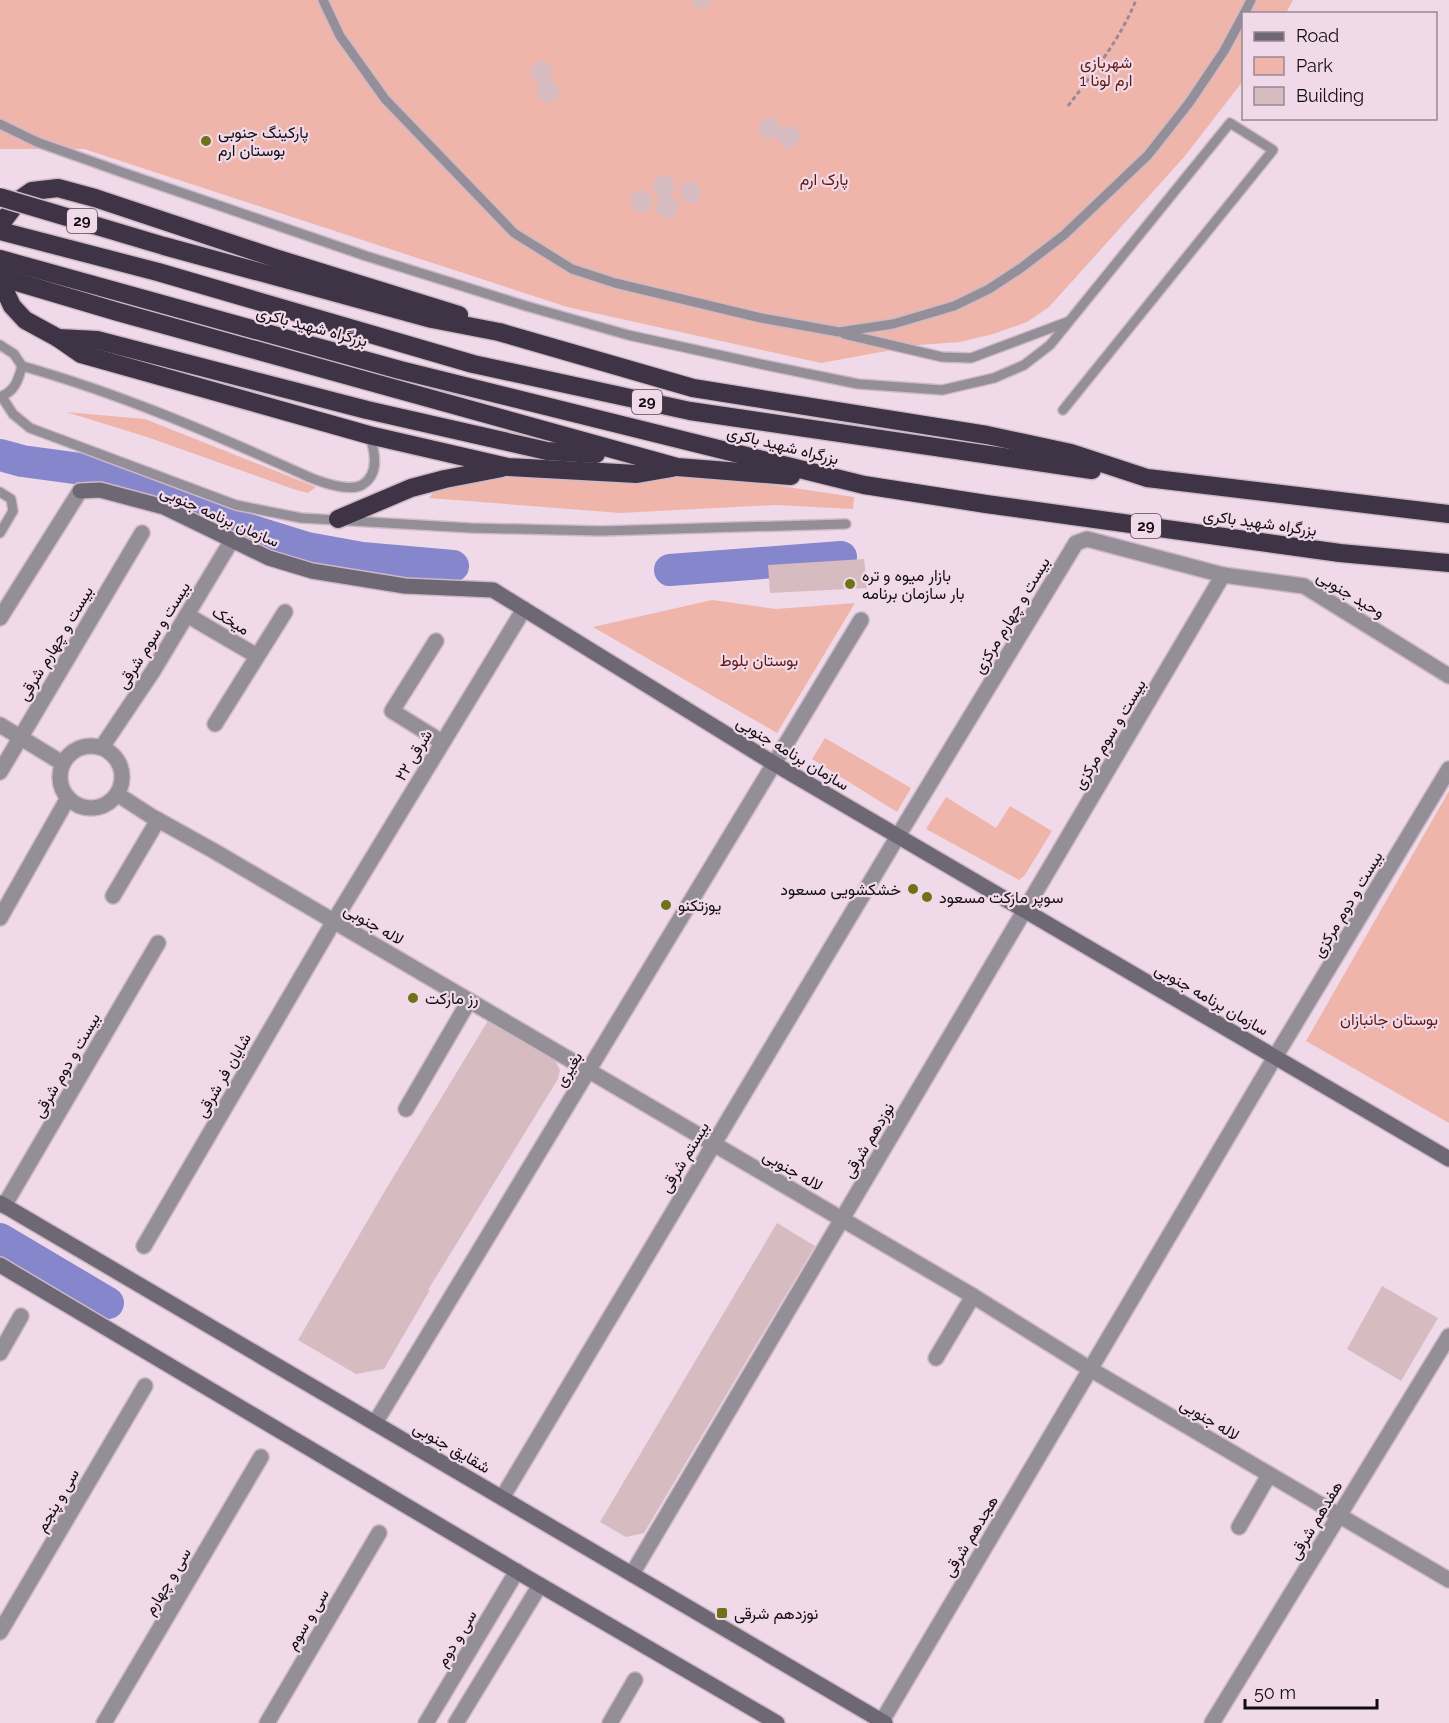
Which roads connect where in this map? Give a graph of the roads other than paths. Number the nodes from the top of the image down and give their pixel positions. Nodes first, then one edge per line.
1 (323, 0) edge
2 (1242, 18) edge
3 (0, 124) edge
4 (0, 197) edge
5 (0, 225) edge
6 (0, 231) edge
7 (0, 259) edge
8 (0, 278) edge
9 (1068, 321) junction
10 (839, 332) junction
11 (500, 333) junction
12 (58, 338) junction
13 (0, 345) edge
14 (22, 366) junction
15 (1, 397) edge
16 (1063, 410) dead end
17 (369, 435) junction
18 (508, 467) junction
19 (677, 467) junction
20 (1147, 478) junction
21 (844, 480) junction
22 (80, 491) joint
23 (0, 492) edge
24 (1449, 514) edge
25 (338, 519) junction
26 (846, 524) dead end
27 (0, 533) edge
28 (142, 533) dead end
29 (232, 540) junction
30 (1449, 563) edge
31 (1223, 575) junction
32 (524, 609) junction
33 (285, 612) dead end
34 (188, 615) junction
35 (0, 618) edge
36 (861, 620) dead end
37 (436, 641) dead end
38 (257, 657) junction
39 (1449, 676) edge
40 (215, 724) dead end
41 (0, 725) edge
42 (20, 738) junction
43 (442, 742) junction
44 (102, 747) junction
45 (62, 763) junction
46 (773, 763) junction
47 (1449, 769) edge
48 (0, 772) edge
49 (117, 794) junction
50 (68, 798) junction
51 (158, 820) junction
52 (898, 836) junction
53 (113, 896) dead end
54 (1025, 910) junction
55 (0, 918) edge
56 (334, 921) junction
57 (158, 943) dead end
58 (469, 1001) junction
59 (1275, 1057) junction
60 (588, 1070) junction
61 (406, 1109) dead end
62 (713, 1143) junction
63 (1449, 1159) edge
64 (2, 1204) edge
65 (842, 1219) junction
66 (144, 1246) dead end
67 (0, 1265) edge
68 (973, 1296) junction
69 (21, 1316) dead end
70 (1449, 1336) edge
71 (0, 1353) edge
72 (936, 1358) dead end
73 (1090, 1369) junction
74 (145, 1386) dead end
75 (375, 1423) junction
76 (261, 1457) dead end
77 (1269, 1475) junction
78 (502, 1498) junction
79 (1339, 1516) junction
80 (1239, 1527) dead end
81 (379, 1533) dead end
82 (517, 1571) junction
83 (632, 1574) junction
84 (1449, 1580) edge
85 (540, 1585) junction
86 (507, 1587) junction
87 (529, 1602) junction
88 (0, 1632) edge
89 (635, 1680) dead end
90 (884, 1722) edge
91 (104, 1723) edge
92 (267, 1723) edge
93 (426, 1723) edge
94 (456, 1723) edge
95 (610, 1723) edge
96 (777, 1723) edge
97 (1212, 1723) edge

1 - 10 lane
2 - 10 lane
3 - 9 lane
4 - 11 highway, 29, bridge
5 - 11 highway
6 - 20 highway, 29
7 - 21 highway, بزرگراه شهید باکری / 29
8 - 12 highway
8 - 19 highway, 29
9 - 10 lane
9 - 16 lane
11 - 20 highway, بزرگراه شهید باکری / 29
12 - 17 highway
12 - 19 highway
13 - 14 lane
14 - 15 lane
14 - 17 lane
15 - 25 lane
17 - 18 highway
18 - 19 highway
18 - 25 highway
19 - 21 highway, 29
20 - 24 highway, بزرگراه شهید باکری / 29
21 - 30 highway, بزرگراه شهید باکری / 29
22 - 29 main road, سازمان برنامه جنوبی
22 - 35 street
23 - 27 lane
25 - 26 lane
28 - 42 street, بیست و چهارم شرقی
29 - 32 main road, سازمان برنامه جنوبی
29 - 34 street, بیست و سوم شرقی
31 - 39 street, وحید جنوبی
31 - 52 street, بیست و چهارم مرکزی
31 - 54 street, بیست و سوم مرکزی
32 - 43 street, ۲۲ شرقی
32 - 46 main road, سازمان برنامه جنوبی
33 - 38 street, میخک
34 - 38 street, میخک
34 - 44 street, بیست و سوم شرقی
36 - 46 street, بغیری
37 - 43 street
38 - 40 street, میخک
41 - 42 street
42 - 45 street
42 - 48 street, بیست و چهارم شرقی
43 - 56 street, ۲۲ شرقی
44 - 45 street
44 - 49 street
45 - 50 street
46 - 52 main road, سازمان برنامه جنوبی
46 - 60 street, بغیری
47 - 59 street, بیست و دوم مرکزی
49 - 50 street
49 - 51 street, لاله جنوبی
50 - 55 street
51 - 53 street
51 - 56 street, لاله جنوبی
52 - 54 main road, سازمان برنامه جنوبی
52 - 62 street, بیستم شرقی
54 - 59 main road, سازمان برنامه جنوبی
54 - 65 street, نوزدهم شرقی
56 - 58 street, لاله جنوبی
56 - 66 street, شایان فر شرقی
57 - 64 street, بیست و دوم شرقی
58 - 60 street, لاله جنوبی
58 - 61 street
59 - 63 main road, سازمان برنامه جنوبی
59 - 73 street, بیست و دوم مرکزی
60 - 62 street, لاله جنوبی
60 - 75 street, بغیری
62 - 65 street, لاله جنوبی
62 - 78 street, بیستم شرقی
64 - 75 main road, شقایق جنوبی
65 - 68 street, لاله جنوبی
65 - 83 street, نوزدهم شرقی
67 - 82 main road
68 - 72 street
68 - 73 street, لاله جنوبی
69 - 71 street
70 - 79 street, هفدهم شرقی
73 - 77 street, لاله جنوبی
73 - 90 street, هجدهم شرقی
74 - 88 street, سی و پنجم
75 - 78 main road, شقایق جنوبی
76 - 91 street, سی و چهارم
77 - 79 street, لاله جنوبی
77 - 80 street
78 - 83 main road, شقایق جنوبی
79 - 84 street, لاله جنوبی
79 - 97 street, هفدهم شرقی
81 - 92 street, سی و سوم
82 - 85 main road
82 - 86 street, سی و دوم
83 - 90 main road, شقایق جنوبی
85 - 87 street
85 - 96 main road
86 - 87 street
86 - 93 street, سی و دوم
87 - 94 street
89 - 95 street

